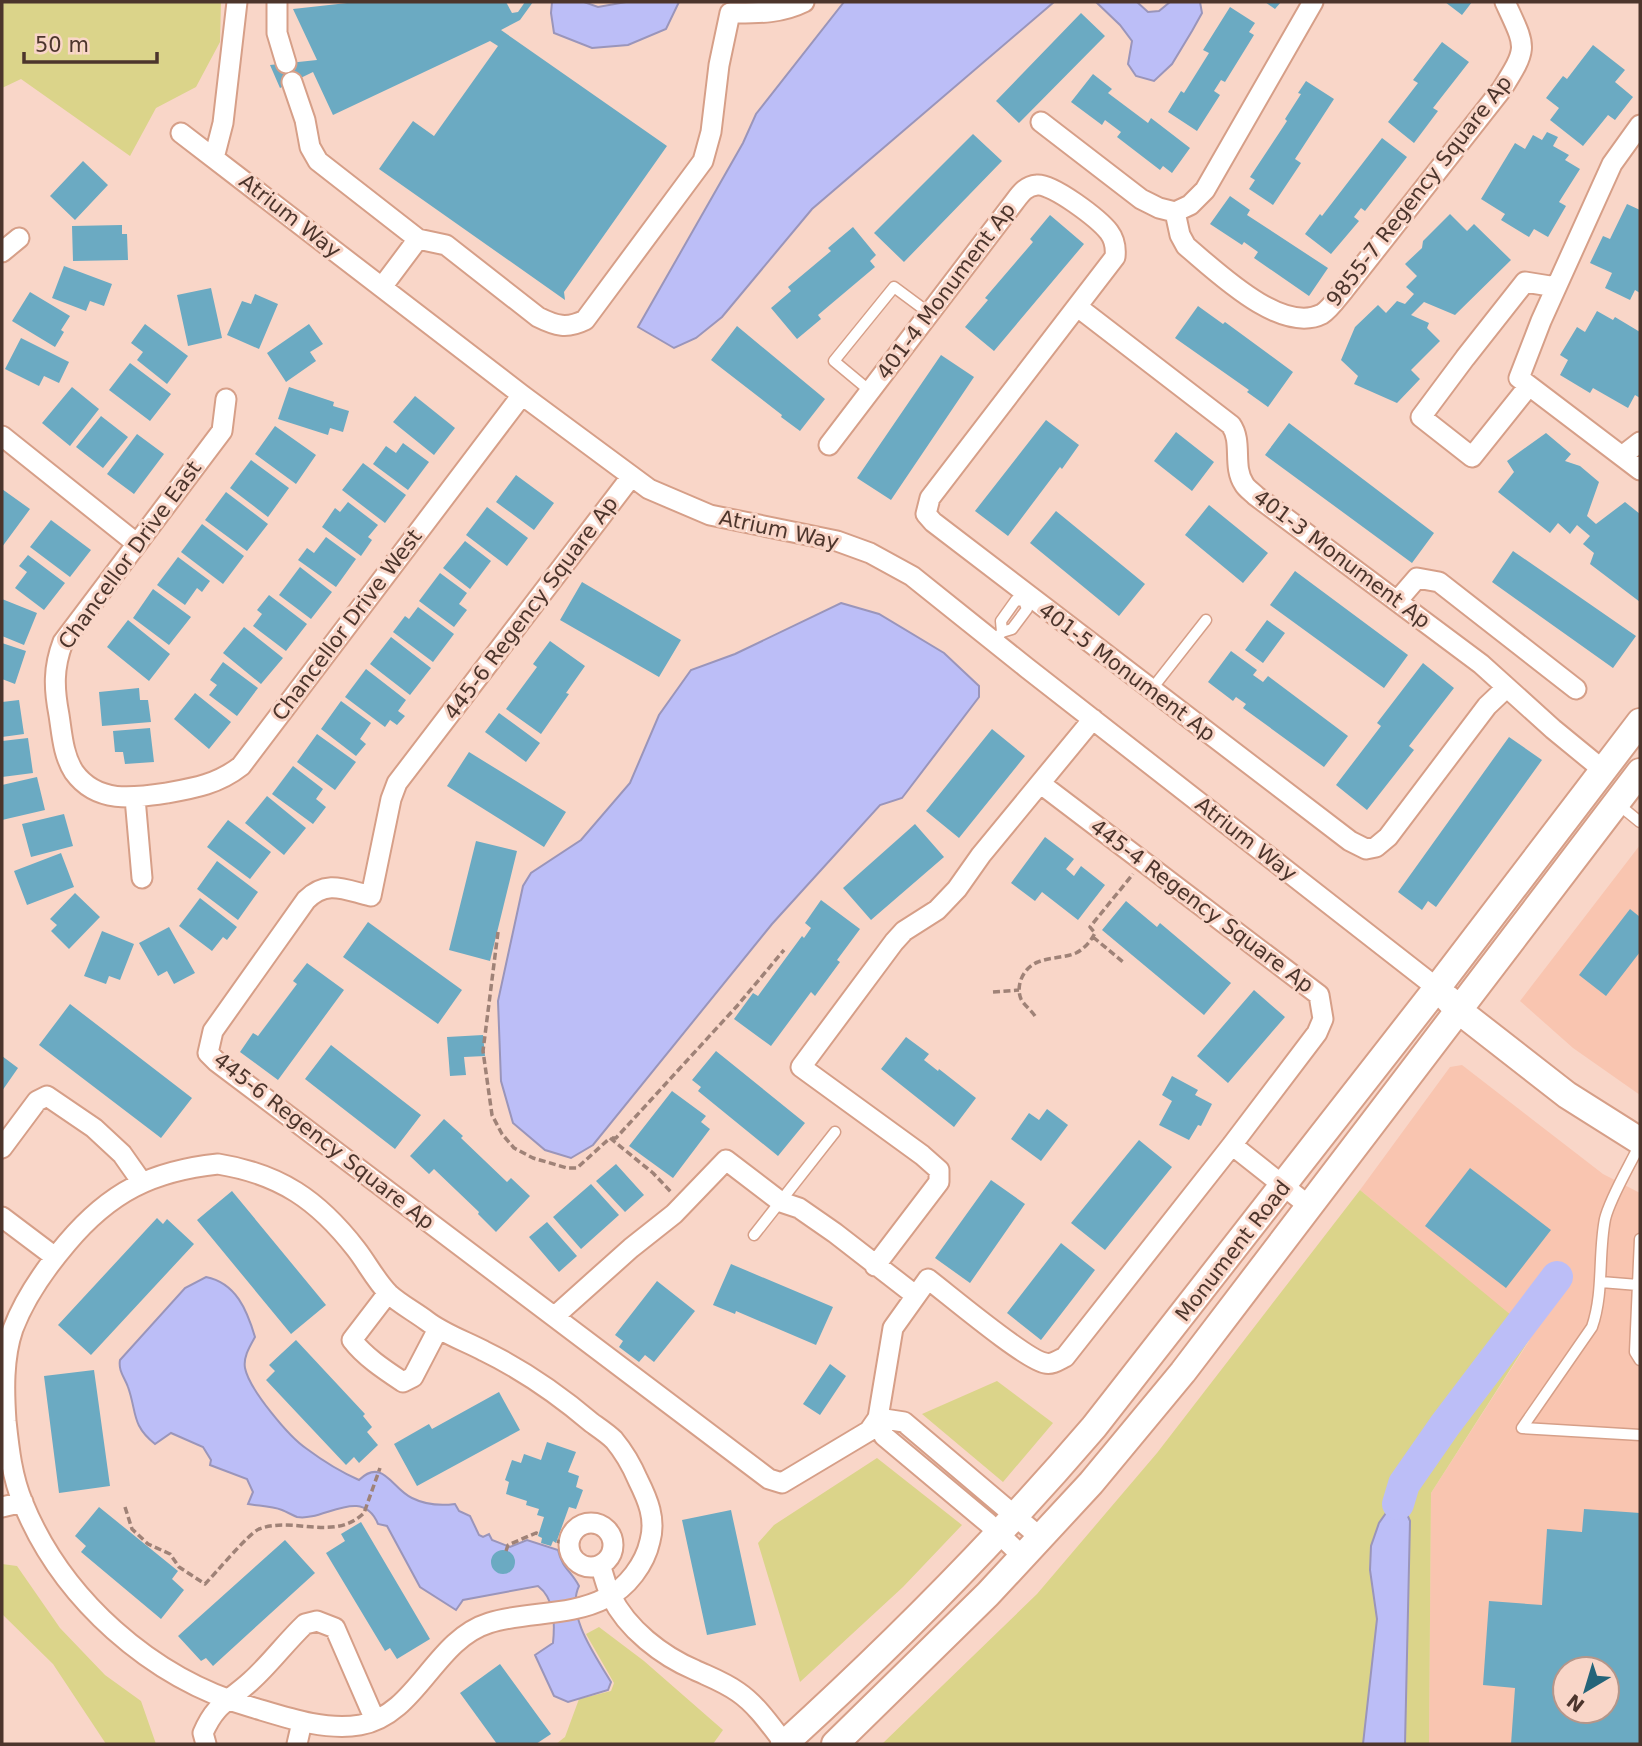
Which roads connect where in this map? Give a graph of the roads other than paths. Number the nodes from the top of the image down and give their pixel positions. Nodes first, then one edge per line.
1 (237, 2) edge
2 (277, 2) edge
3 (804, 2) edge
4 (1313, 2) edge
5 (1505, 2) edge
6 (1041, 122) dead end
7 (1640, 124) edge
8 (181, 133) dead end
9 (214, 158) junction
10 (1175, 212) junction
11 (19, 238) dead end
12 (418, 239) junction
13 (2, 253) edge
14 (383, 287) junction
15 (1556, 287) junction
16 (1079, 308) junction
17 (929, 313) junction
18 (1528, 387) junction
19 (870, 391) junction
20 (522, 395) junction
21 (226, 399) dead end
22 (2, 436) edge
23 (1640, 442) edge
24 (829, 445) dead end
25 (1622, 456) junction
26 (1640, 470) edge
27 (631, 477) junction
28 (136, 543) junction
29 (1026, 598) junction
30 (1398, 600) junction
31 (1206, 620) dead end
32 (998, 637) junction
33 (1506, 688) junction
34 (1151, 690) junction
35 (1576, 690) dead end
36 (1093, 719) junction
37 (1640, 722) edge
38 (1603, 769) junction
39 (1640, 772) edge
40 (1041, 784) junction
41 (135, 798) junction
42 (1617, 804) junction
43 (1640, 822) edge
44 (142, 878) dead end
45 (1437, 988) junction
46 (1458, 1010) junction
47 (835, 1132) dead end
48 (1640, 1143) edge
49 (1232, 1145) junction
50 (2, 1148) edge
51 (141, 1181) junction
52 (1283, 1186) junction
53 (781, 1202) junction
54 (1309, 1206) junction
55 (2, 1217) edge
56 (754, 1235) dead end
57 (1640, 1239) edge
58 (55, 1257) junction
59 (875, 1266) junction
60 (1601, 1282) junction
61 (1638, 1285) junction
62 (388, 1293) junction
63 (915, 1295) junction
64 (555, 1317) junction
65 (438, 1329) junction
66 (1640, 1360) edge
67 (877, 1418) junction
68 (1640, 1435) edge
69 (5, 1455) edge
70 (951, 1461) junction
71 (936, 1480) junction
72 (23, 1502) junction
73 (2, 1507) edge
74 (1007, 1524) junction
75 (1041, 1538) junction
76 (1023, 1557) junction
77 (600, 1565) junction
78 (611, 1596) junction
79 (226, 1700) junction
80 (375, 1720) junction
81 (302, 1722) junction
82 (206, 1744) edge
83 (297, 1744) edge
84 (784, 1744) edge
85 (835, 1744) edge

1 - 9 street
2 - 12 street
3 - 12 street
4 - 10 street
5 - 10 street, 9855-7 Regency Square Ap
6 - 10 street
7 - 15 street
8 - 9 street, Atrium Way
9 - 14 street, Atrium Way
11 - 13 street
12 - 14 street
14 - 20 street, Atrium Way
15 - 18 street
15 - 18 street
16 - 17 street, 401-4 Monument Ap
16 - 29 street, 401-5 Monument Ap
16 - 30 street, 401-3 Monument Ap
17 - 19 street, 401-4 Monument Ap
17 - 19 lane
18 - 25 street
19 - 24 street, 401-4 Monument Ap
20 - 27 street, Atrium Way
20 - 41 street, Chancellor Drive West
21 - 28 street, Chancellor Drive East
22 - 28 street
23 - 25 street
25 - 26 street
27 - 32 street, Atrium Way
27 - 64 street, 445-6 Regency Square Ap
28 - 41 street, Chancellor Drive East
29 - 32 lane
29 - 34 street, 401-5 Monument Ap
30 - 33 street, 401-3 Monument Ap
30 - 35 street
31 - 34 lane
32 - 36 street, Atrium Way
33 - 34 street, 401-5 Monument Ap
33 - 38 street, 401-3 Monument Ap
36 - 40 street
36 - 45 street, Atrium Way
37 - 38 main road, Monument Road
38 - 45 main road, Monument Road
39 - 42 main road, Monument Road
40 - 49 street, 445-4 Regency Square Ap
40 - 59 street
41 - 44 street
42 - 43 lane
42 - 46 main road, Monument Road
45 - 46 main road
45 - 52 main road, Monument Road
46 - 48 main road
46 - 54 main road, Monument Road
47 - 53 lane
48 - 60 lane
49 - 52 street
49 - 63 street, 445-4 Regency Square Ap
50 - 51 street
51 - 58 street
51 - 62 street
52 - 54 street
52 - 74 main road, Monument Road
53 - 56 lane
53 - 59 street
53 - 64 street
54 - 75 main road, Monument Road
55 - 58 street
57 - 61 lane
58 - 69 street
59 - 63 street
60 - 61 lane
60 - 68 lane
61 - 66 lane
62 - 65 street
62 - 65 street
63 - 67 street
64 - 67 street, 445-6 Regency Square Ap
65 - 78 street
67 - 70 street
67 - 71 street
69 - 72 street
70 - 71 street
70 - 74 street
71 - 74 street
72 - 73 street
72 - 79 street
74 - 75 street
74 - 76 street
74 - 84 main road, Monument Road
75 - 76 main road, Monument Road
76 - 85 main road, Monument Road
77 - 77 street
77 - 78 street
78 - 80 street
78 - 84 street
79 - 80 street
79 - 81 street
79 - 82 street
80 - 81 street
81 - 83 street

